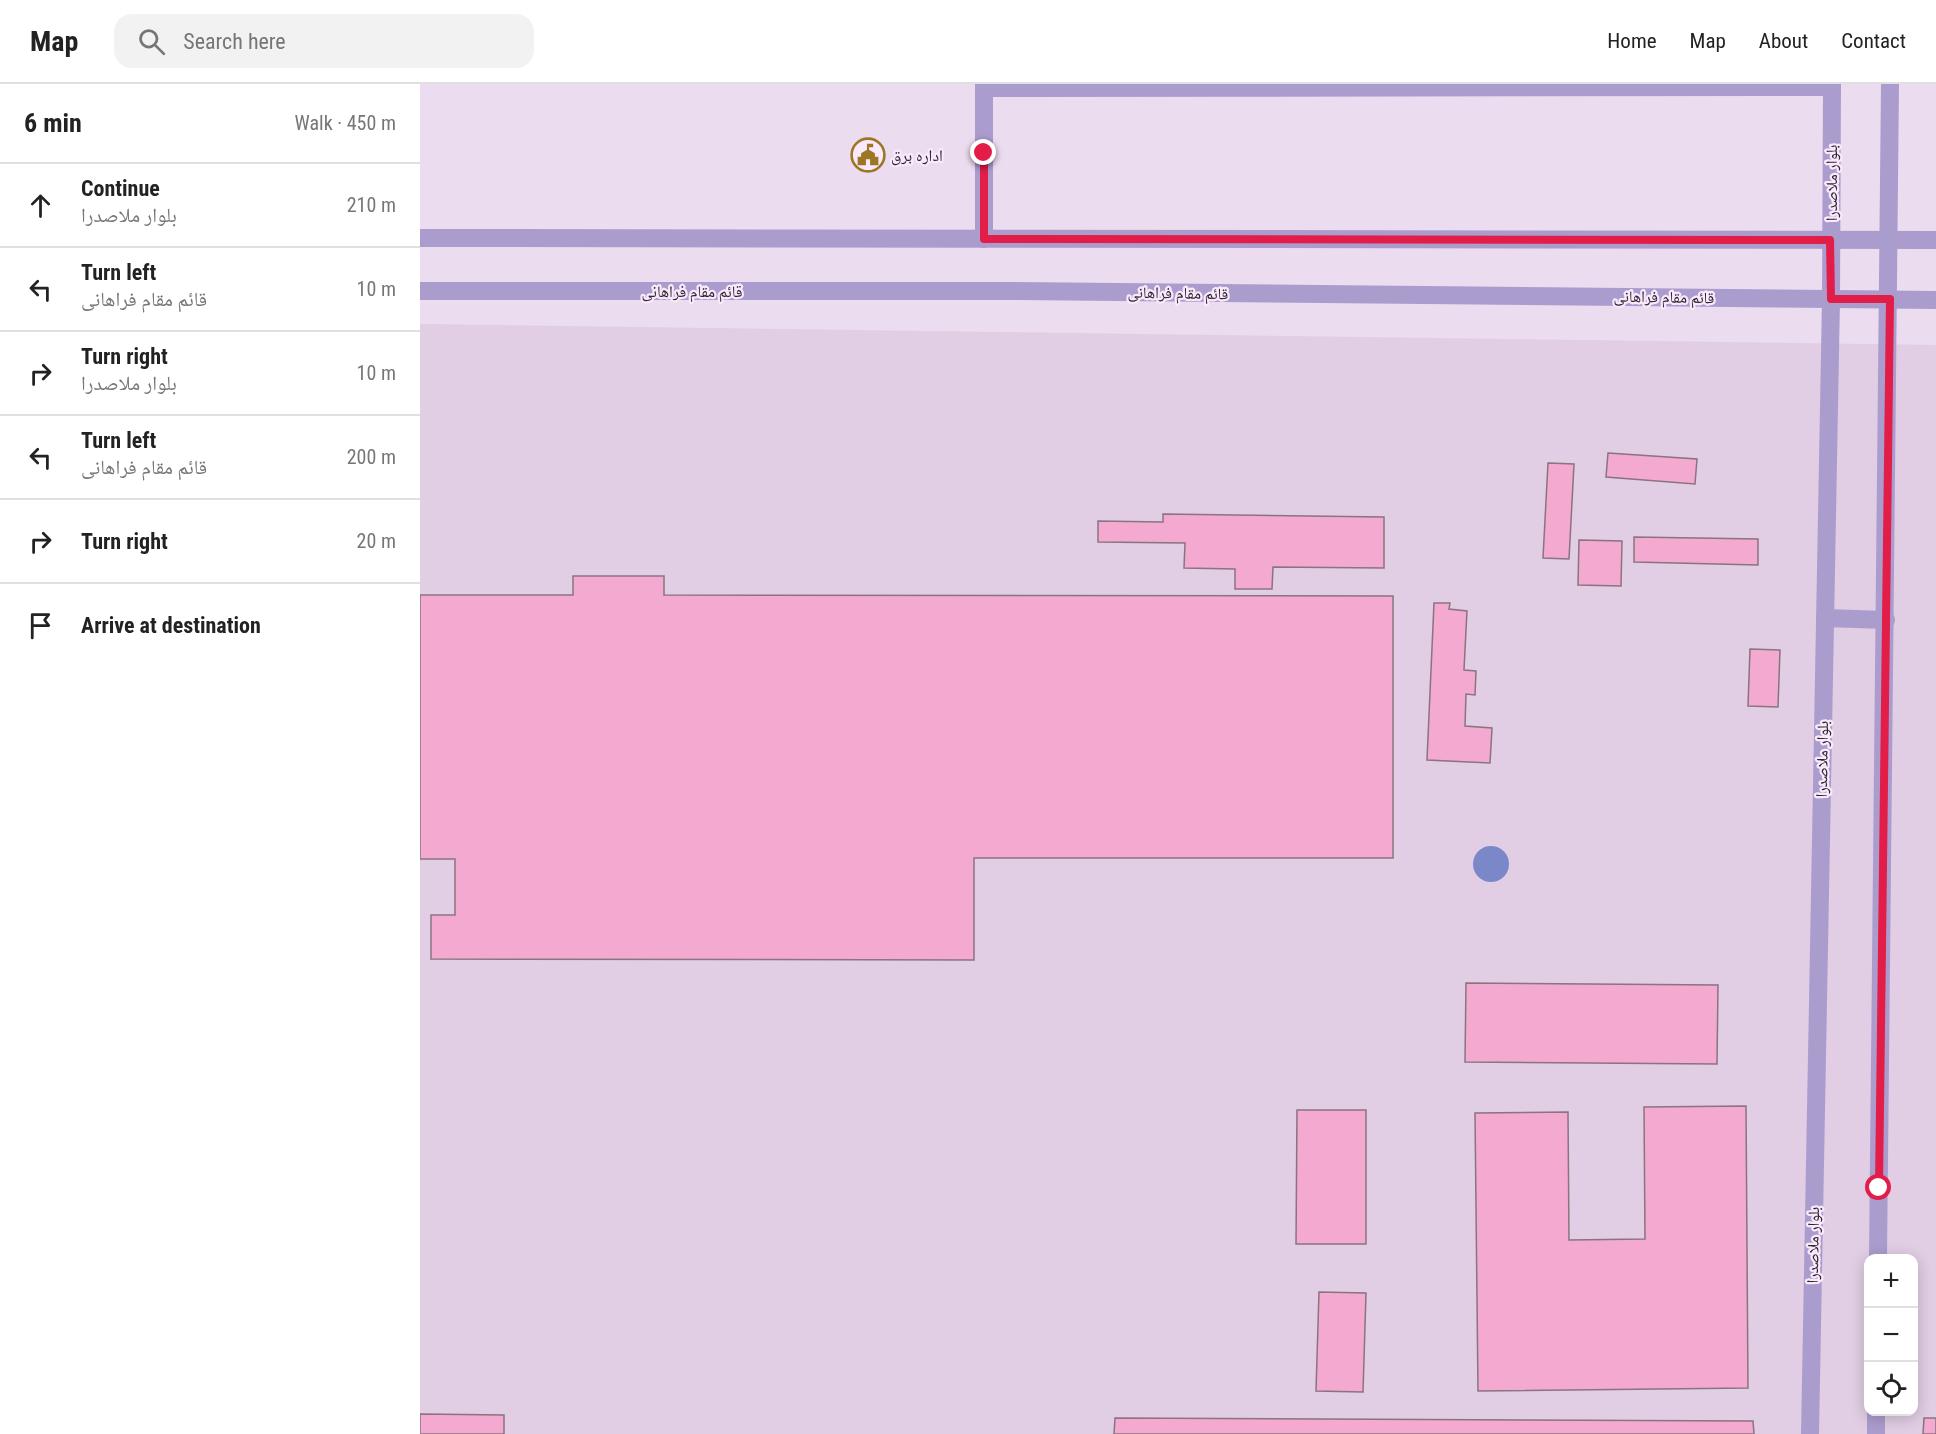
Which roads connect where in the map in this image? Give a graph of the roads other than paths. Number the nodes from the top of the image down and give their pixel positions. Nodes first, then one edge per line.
1 (1890, 84) edge
2 (984, 86) edge
3 (1832, 86) edge
4 (420, 238) edge
5 (984, 239) junction
6 (1830, 240) junction
7 (1890, 240) junction
8 (1936, 240) edge
9 (420, 291) edge
10 (1831, 299) junction
11 (1890, 299) junction
12 (1936, 300) edge
13 (1825, 618) junction
14 (1886, 620) junction
15 (1878, 1254) edge
16 (1876, 1416) edge
17 (1810, 1434) edge
18 (1876, 1434) edge

1 - 7 street
2 - 3 street
2 - 5 street
3 - 6 street, بلوار ملاصدرا
4 - 5 street
5 - 6 street
6 - 7 street
6 - 10 street, بلوار ملاصدرا
7 - 8 street
7 - 11 street
9 - 10 street, قائم مقام فراهانی
10 - 11 street, قائم مقام فراهانی
10 - 13 street, بلوار ملاصدرا
11 - 12 street, قائم مقام فراهانی
11 - 14 street
13 - 14 street
13 - 17 street, بلوار ملاصدرا
14 - 15 street
16 - 18 street

